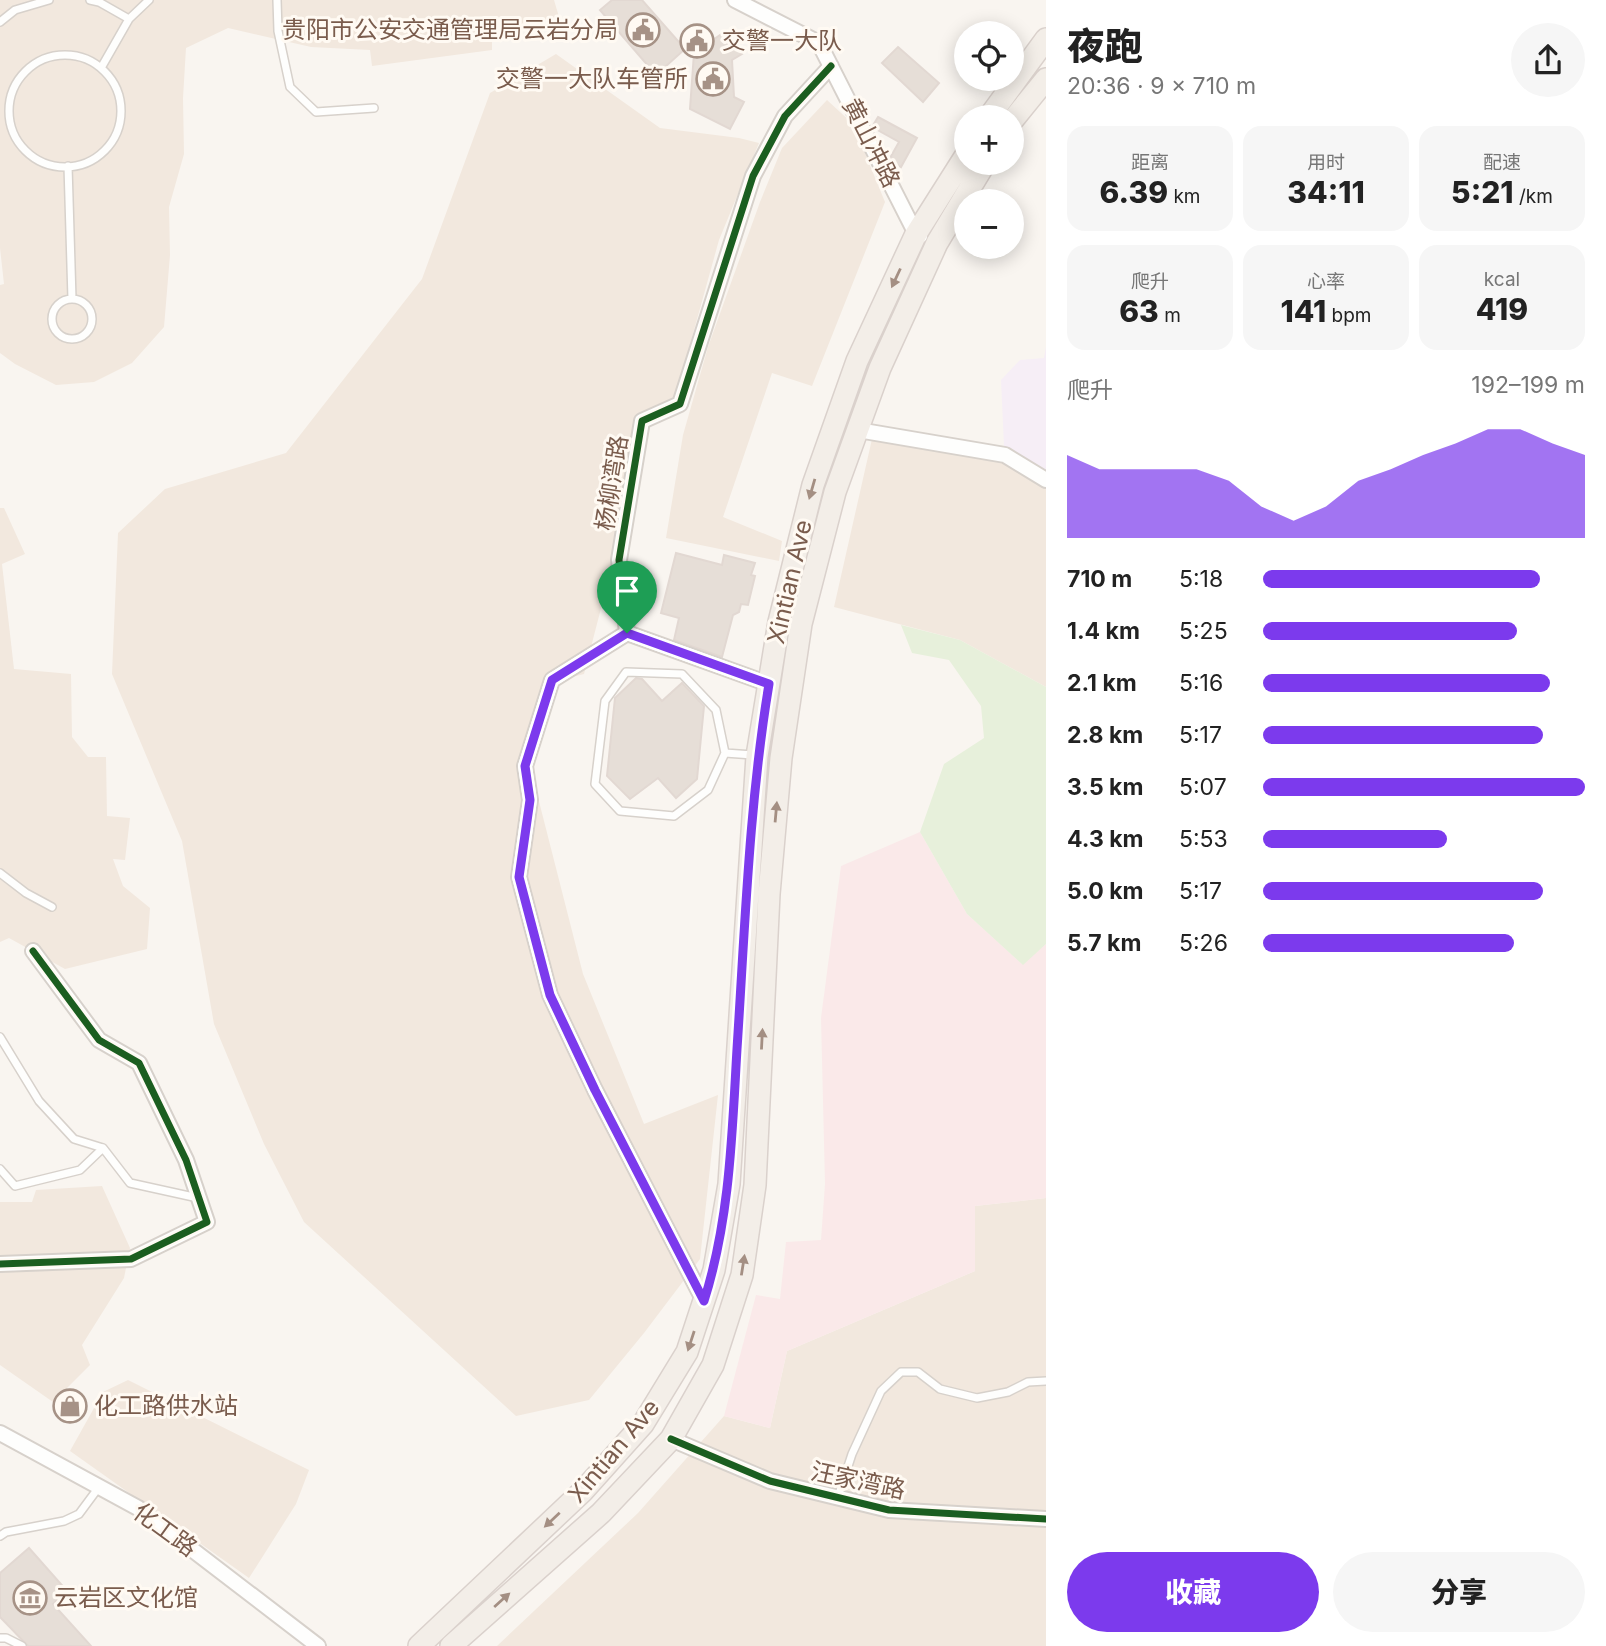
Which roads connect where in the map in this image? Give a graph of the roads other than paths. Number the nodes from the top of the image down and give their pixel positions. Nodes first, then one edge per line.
1 (49, 0) edge
2 (90, 0) edge
3 (149, 0) edge
4 (277, 0) edge
5 (735, 0) edge
6 (129, 19) junction
7 (0, 22) edge
8 (1046, 39) edge
9 (831, 66) junction
10 (101, 68) junction
11 (1046, 79) edge
12 (998, 105) edge
13 (1024, 106) edge
14 (374, 108) dead end
15 (0, 109) edge
16 (8, 119) junction
17 (68, 166) junction
18 (954, 174) edge
19 (978, 175) edge
20 (916, 234) junction
21 (937, 243) junction
22 (72, 299) junction
23 (858, 430) junction
24 (1046, 480) edge
25 (627, 633) junction
26 (769, 684) junction
27 (725, 753) junction
28 (757, 756) junction
29 (0, 873) edge
30 (52, 907) dead end
31 (33, 951) dead end
32 (0, 1037) edge
33 (103, 1148) junction
34 (0, 1169) edge
35 (199, 1199) junction
36 (0, 1264) edge
37 (704, 1301) junction
38 (1046, 1381) edge
39 (0, 1433) edge
40 (671, 1439) junction
41 (99, 1487) junction
42 (838, 1498) junction
43 (1046, 1519) edge
44 (0, 1536) edge
45 (0, 1638) edge
46 (22, 1646) edge
47 (318, 1646) edge
48 (419, 1646) edge
49 (452, 1646) edge

1 - 7 lane
2 - 6 lane
3 - 6 lane
4 - 14 lane
5 - 9 street, 黄山冲路
6 - 10 lane
8 - 12 main road
9 - 20 street, 黄山冲路
9 - 25 street, 杨柳湾路
10 - 16 lane
10 - 17 lane
11 - 13 main road
15 - 16 lane
16 - 17 lane
17 - 22 lane
18 - 20 main road, Xintian Ave
19 - 21 main road, Xintian Ave
20 - 21 street
20 -> 26 main road, Xintian Ave
21 - 23 main road, Xintian Ave
22 - 22 lane
23 - 24 street
40 -> 23 main road, Xintian Ave
25 - 26 street
25 - 37 street
26 - 28 main road, Xintian Ave
27 - 27 lane
27 - 28 lane
28 - 37 main road, Xintian Ave
29 - 30 lane
31 - 35 street
32 - 33 lane
33 - 34 lane
33 - 35 lane
35 - 36 street
37 -> 48 main road, Xintian Ave
38 - 42 lane
39 - 41 street, 化工路
40 - 42 street, 汪家湾路
49 -> 40 main road, Xintian Ave
41 - 44 lane
41 - 47 street, 化工路
42 - 43 street, 汪家湾路
45 - 46 lane

